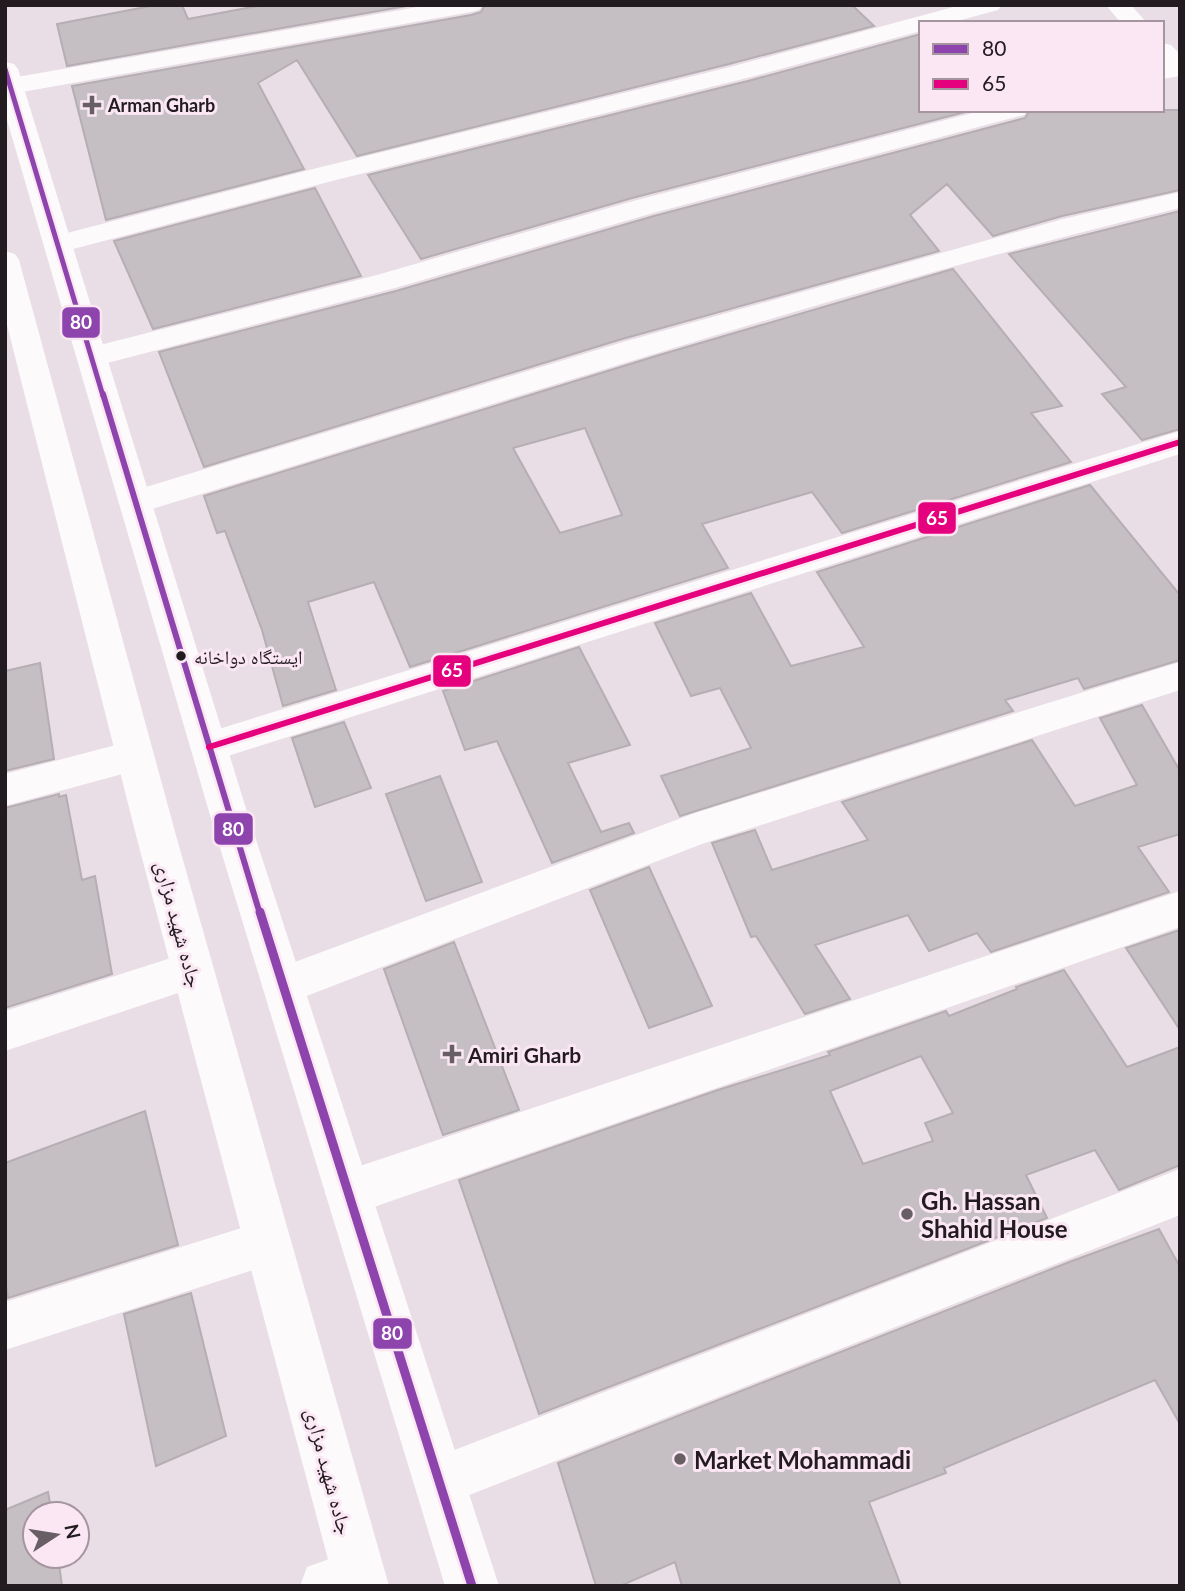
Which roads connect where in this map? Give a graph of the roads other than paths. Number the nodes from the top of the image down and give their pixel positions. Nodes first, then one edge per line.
1 (471, 5) edge
2 (990, 5) edge
3 (1118, 5) edge
4 (929, 21) edge
5 (1133, 21) edge
6 (919, 24) edge
7 (1164, 52) edge
8 (1164, 72) edge
9 (8, 78) edge
10 (1007, 112) edge
11 (1180, 200) edge
12 (58, 244) junction
13 (5, 260) edge
14 (12, 315) edge
15 (92, 357) junction
16 (1180, 442) edge
17 (135, 502) junction
18 (1180, 676) edge
19 (209, 747) junction
20 (135, 756) junction
21 (5, 790) edge
22 (1180, 909) edge
23 (193, 970) junction
24 (283, 986) junction
25 (5, 1031) edge
26 (1180, 1192) edge
27 (348, 1193) junction
28 (267, 1243) junction
29 (5, 1326) edge
30 (439, 1481) junction
31 (349, 1582) edge
32 (472, 1586) edge

1 - 9 street
2 - 4 street
3 - 5 street
6 - 12 street
7 - 8 street
9 - 12 street
10 - 15 street
11 - 17 street
12 - 15 street
13 - 14 street, جاده شهید مزاری
14 - 20 street, جاده شهید مزاری
15 - 17 street
16 - 19 street
17 - 19 street
18 - 24 street
19 - 24 street
20 - 21 street
20 - 23 street, جاده شهید مزاری
22 - 27 street
23 - 25 street
23 - 28 street, جاده شهید مزاری
24 - 27 street
26 - 30 street
27 - 30 street
28 - 29 street
28 - 31 street, جاده شهید مزاری
30 - 32 street

